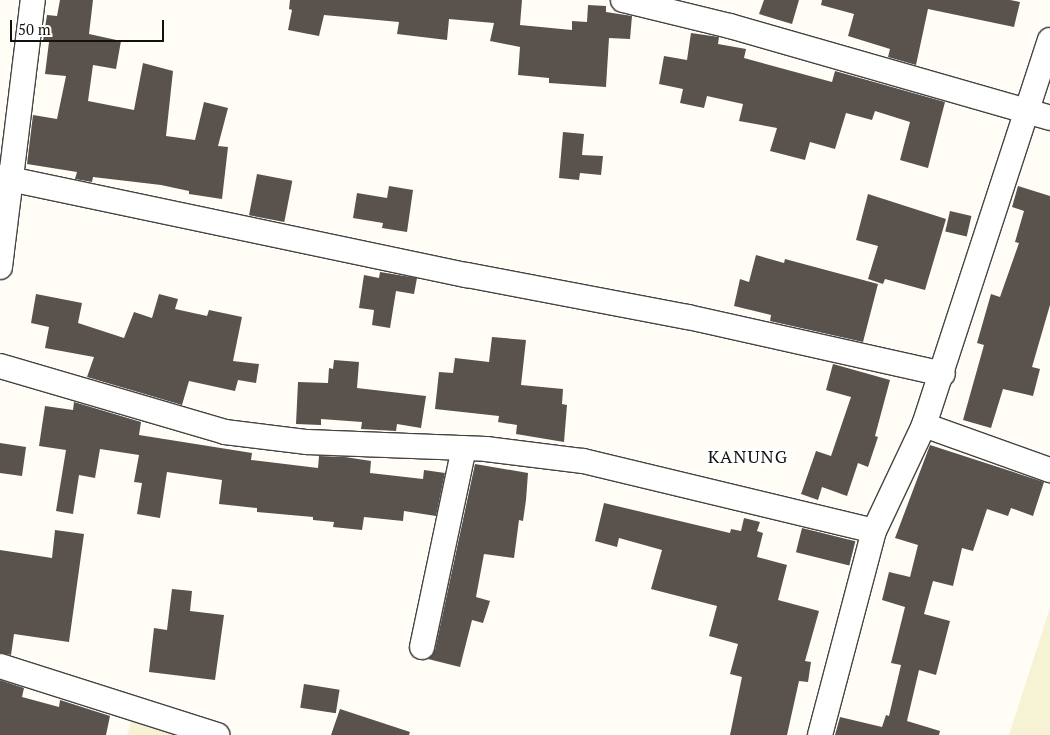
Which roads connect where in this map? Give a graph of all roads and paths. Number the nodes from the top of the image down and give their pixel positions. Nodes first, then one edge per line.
1 (33, 0) edge
2 (623, 0) edge
3 (1050, 40) edge
4 (1028, 110) junction
5 (1050, 118) edge
6 (6, 178) edge
7 (0, 267) edge
8 (0, 366) edge
9 (943, 374) junction
10 (924, 425) junction
11 (464, 448) junction
12 (1050, 470) edge
13 (874, 531) junction
14 (422, 647) dead end
15 (0, 666) edge
16 (216, 735) edge
17 (820, 735) edge

1 - 6 street
2 - 4 street
3 - 4 street
4 - 5 street
4 - 9 street
6 - 7 street
6 - 9 street
8 - 11 street
9 - 10 street
10 - 12 street
10 - 13 street
11 - 13 street
11 - 14 street
13 - 17 street
15 - 16 street

